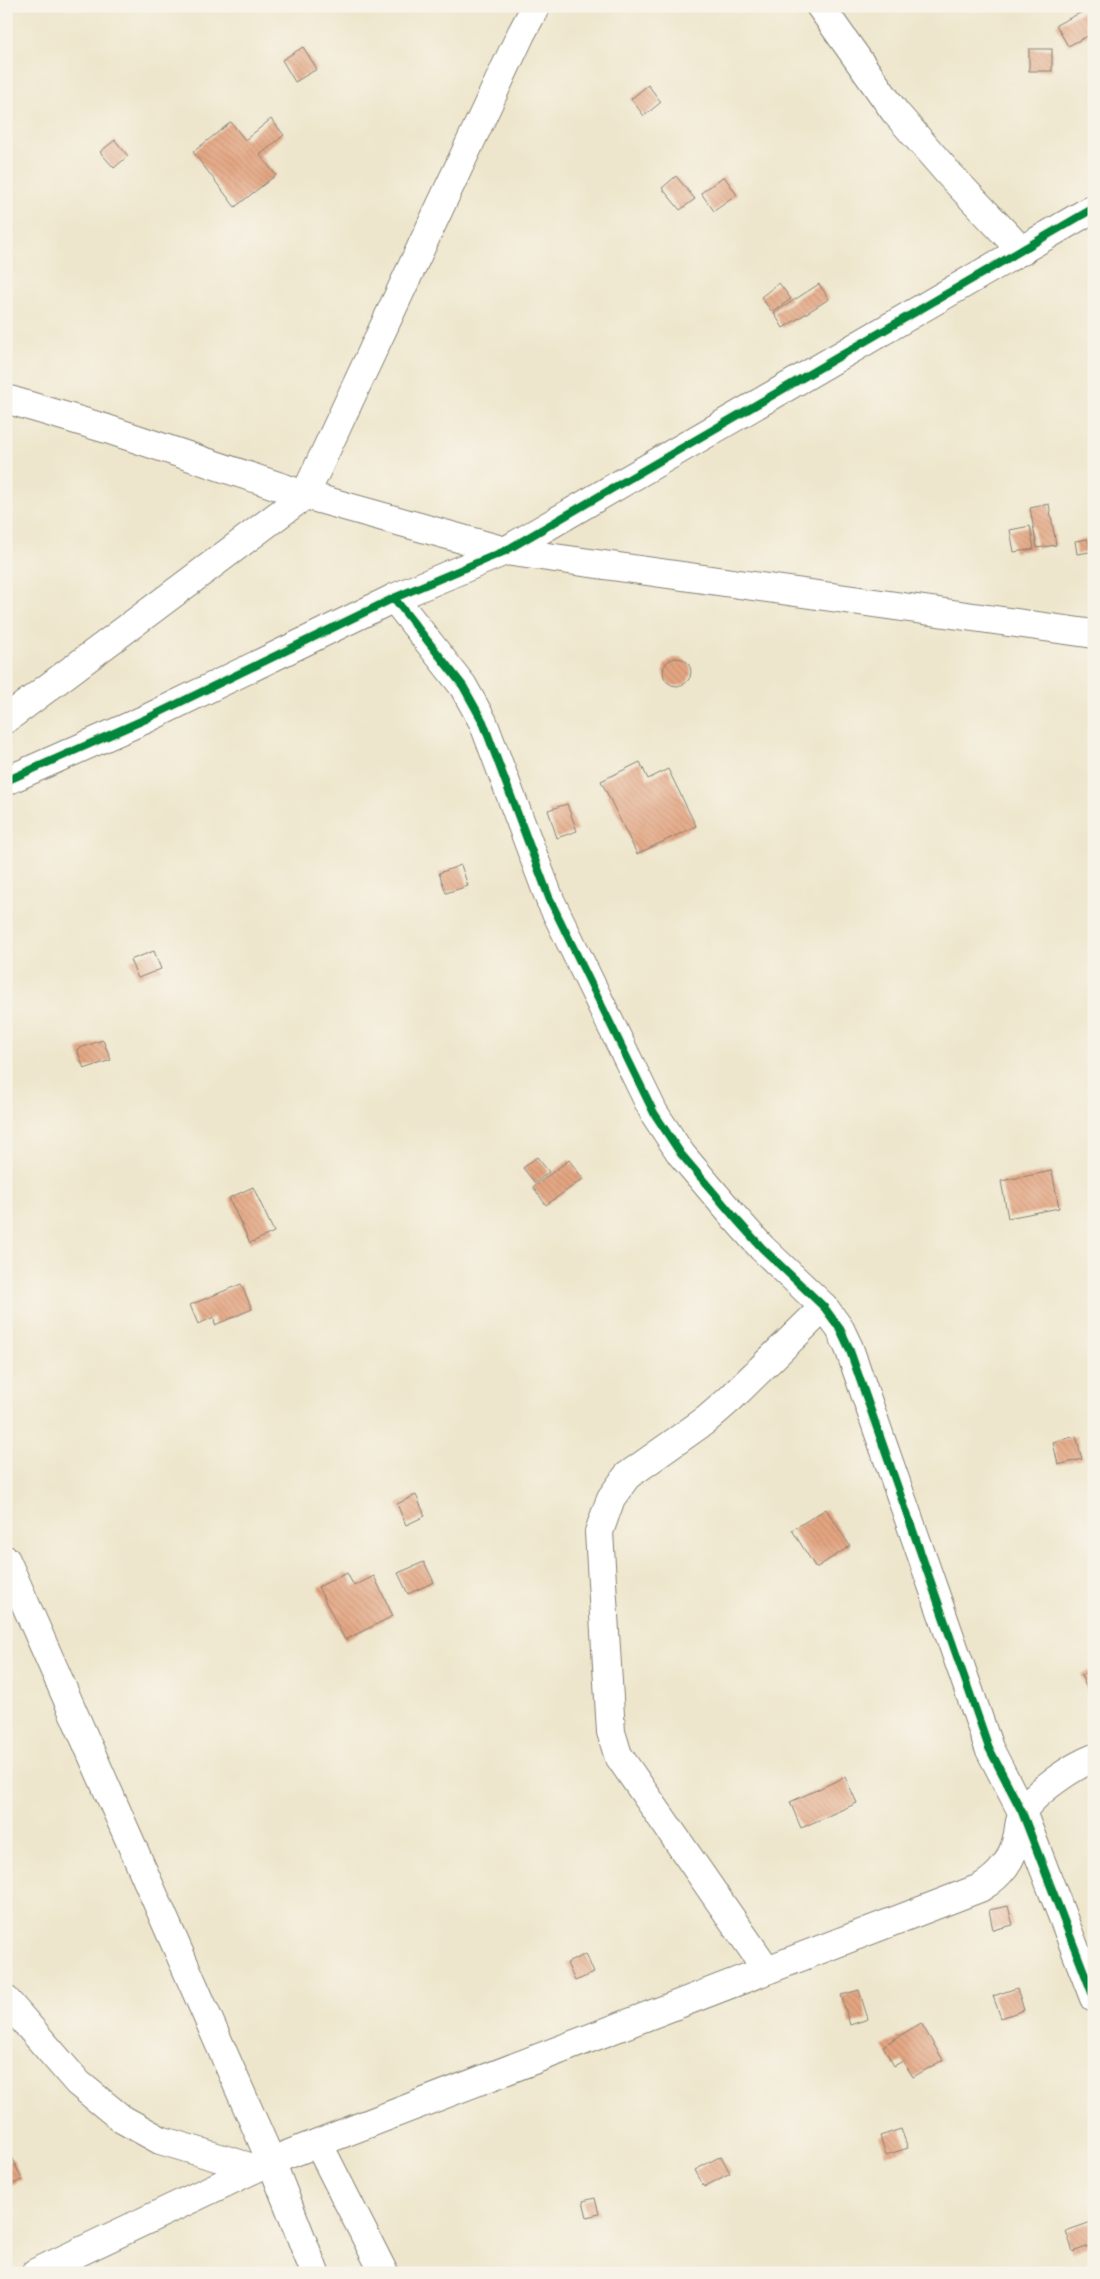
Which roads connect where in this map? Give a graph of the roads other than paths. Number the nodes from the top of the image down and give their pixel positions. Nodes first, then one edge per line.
1 (536, 6) edge
2 (820, 6) edge
3 (1094, 208) edge
4 (1022, 251) junction
5 (6, 399) edge
6 (305, 495) junction
7 (504, 551) junction
8 (394, 598) junction
9 (1094, 634) edge
10 (6, 719) edge
11 (6, 781) edge
12 (824, 1306) junction
13 (6, 1560) edge
14 (1094, 1758) edge
15 (1022, 1812) junction
16 (767, 1970) junction
17 (1094, 1998) edge
18 (6, 2000) edge
19 (318, 2143) junction
20 (262, 2164) junction
21 (35, 2273) edge
22 (315, 2273) edge
23 (384, 2273) edge

1 - 6 street
2 - 4 street
3 - 4 street
4 - 7 street
5 - 6 street
6 - 7 street
6 - 10 street
7 - 8 street
7 - 9 street
8 - 11 street
8 - 12 street
12 - 15 street
12 - 16 street
13 - 20 street
14 - 15 street
15 - 16 street
15 - 17 street
16 - 19 street
18 - 20 street
19 - 20 street
19 - 23 street
20 - 21 street
20 - 22 street

